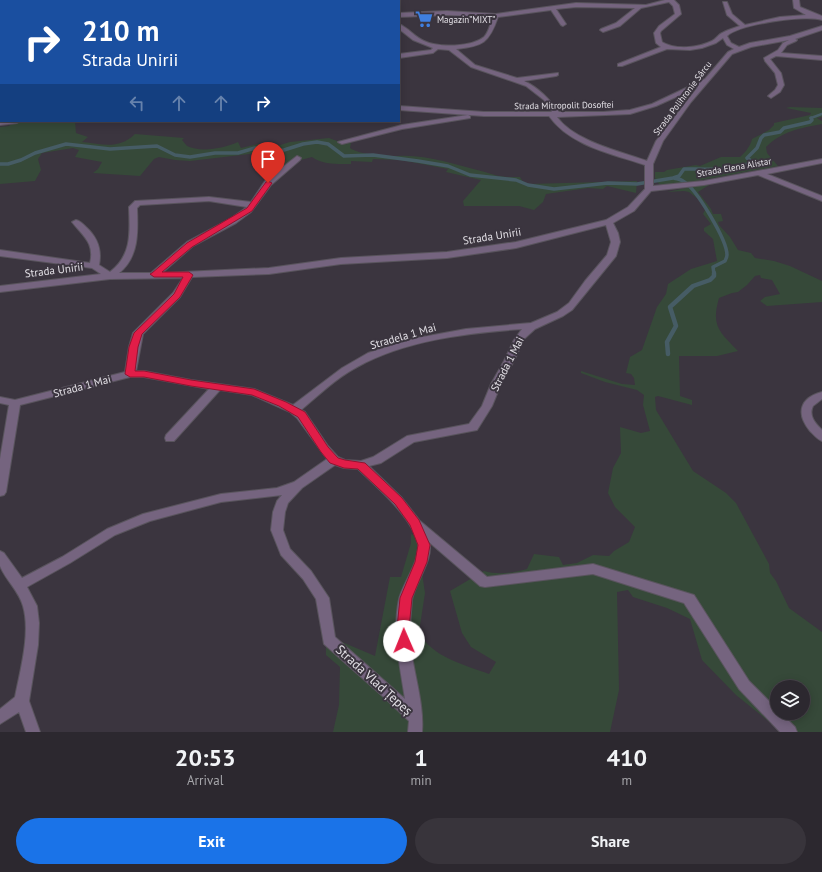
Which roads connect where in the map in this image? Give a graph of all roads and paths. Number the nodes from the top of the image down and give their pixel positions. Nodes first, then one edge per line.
1 (671, 0) edge
2 (796, 0) edge
3 (725, 3) dead end
4 (552, 8) junction
5 (639, 8) junction
6 (400, 15) edge
7 (496, 16) junction
8 (813, 16) junction
9 (822, 18) edge
10 (563, 24) dead end
11 (400, 27) edge
12 (744, 28) junction
13 (822, 28) edge
14 (603, 30) dead end
15 (726, 33) junction
16 (804, 34) junction
17 (666, 47) junction
18 (436, 48) junction
19 (452, 49) junction
20 (737, 49) junction
21 (777, 54) junction
22 (400, 56) edge
23 (822, 58) edge
24 (620, 65) dead end
25 (556, 74) dead end
26 (710, 79) junction
27 (517, 80) junction
28 (771, 96) dead end
29 (400, 108) edge
30 (484, 114) junction
31 (555, 115) junction
32 (342, 142) dead end
33 (297, 158) dead end
34 (822, 161) edge
35 (649, 164) junction
36 (759, 173) junction
37 (649, 189) junction
38 (822, 199) edge
39 (253, 205) junction
40 (76, 222) dead end
41 (609, 222) junction
42 (0, 253) edge
43 (94, 266) junction
44 (154, 274) junction
45 (189, 275) junction
46 (110, 276) junction
47 (0, 289) edge
48 (534, 326) junction
49 (130, 374) junction
50 (218, 386) junction
51 (822, 395) edge
52 (0, 400) edge
53 (15, 403) junction
54 (294, 410) junction
55 (822, 437) edge
56 (170, 438) dead end
57 (334, 460) junction
58 (361, 465) junction
59 (298, 485) junction
60 (0, 492) edge
61 (415, 523) junction
62 (0, 556) edge
63 (20, 585) junction
64 (22, 701) junction
65 (0, 717) edge
66 (416, 719) junction
67 (33, 732) edge
68 (415, 732) edge
69 (790, 732) edge

1 - 5 street
1 - 17 street
2 - 8 street
3 - 12 street
4 - 5 street
4 - 7 street
4 - 10 street
5 - 14 street
6 - 7 street
7 - 19 street
8 - 9 street
8 - 12 street
11 - 18 street
12 - 15 street
13 - 16 street
15 - 17 street
15 - 20 street
16 - 20 street
16 - 21 street
17 - 24 street
18 - 19 street
18 - 22 street
19 - 27 street
20 - 26 street, Strada Polihronie Sârcu
21 - 23 street
21 - 28 street
25 - 27 street
26 - 31 street, Strada Mitropolit Dosoftei
26 - 35 street, Strada Polihronie Sârcu
27 - 31 street
29 - 30 street, Strada Mitropolit Dosoftei
30 - 31 street, Strada Mitropolit Dosoftei
30 - 32 street, Strada Mitropolit Dosoftei
31 - 35 street
33 - 39 street
34 - 36 street, Strada Elena Alistar
35 - 37 street
36 - 37 street, Strada Elena Alistar
36 - 38 street
37 - 41 street, Strada Unirii
39 - 44 street
39 - 46 street
40 - 43 street, Strada Unirii
41 - 45 street, Strada Unirii
41 - 48 street, Strada 1 Mai
42 - 43 street, Strada Unirii
43 - 46 street, Strada Unirii
44 - 45 street, Strada Unirii
44 - 46 street, Strada Unirii
45 - 49 street
46 - 47 street, Strada Unirii
48 - 54 street, Stradela 1 Mai
48 - 58 street, Strada 1 Mai
49 - 50 street, Strada 1 Mai
49 - 53 street, Strada 1 Mai
50 - 54 street, Strada 1 Mai
50 - 56 street
51 - 55 street
52 - 53 street
53 - 60 street
54 - 57 street, Strada 1 Mai
57 - 58 street, Strada 1 Mai
57 - 59 street
58 - 61 street
59 - 63 street
59 - 66 street, Strada Vlad Țepeș
61 - 66 street
61 - 69 street
62 - 63 street
63 - 64 street
64 - 65 street
64 - 67 street
66 - 68 street, Strada Vlad Țepeș

